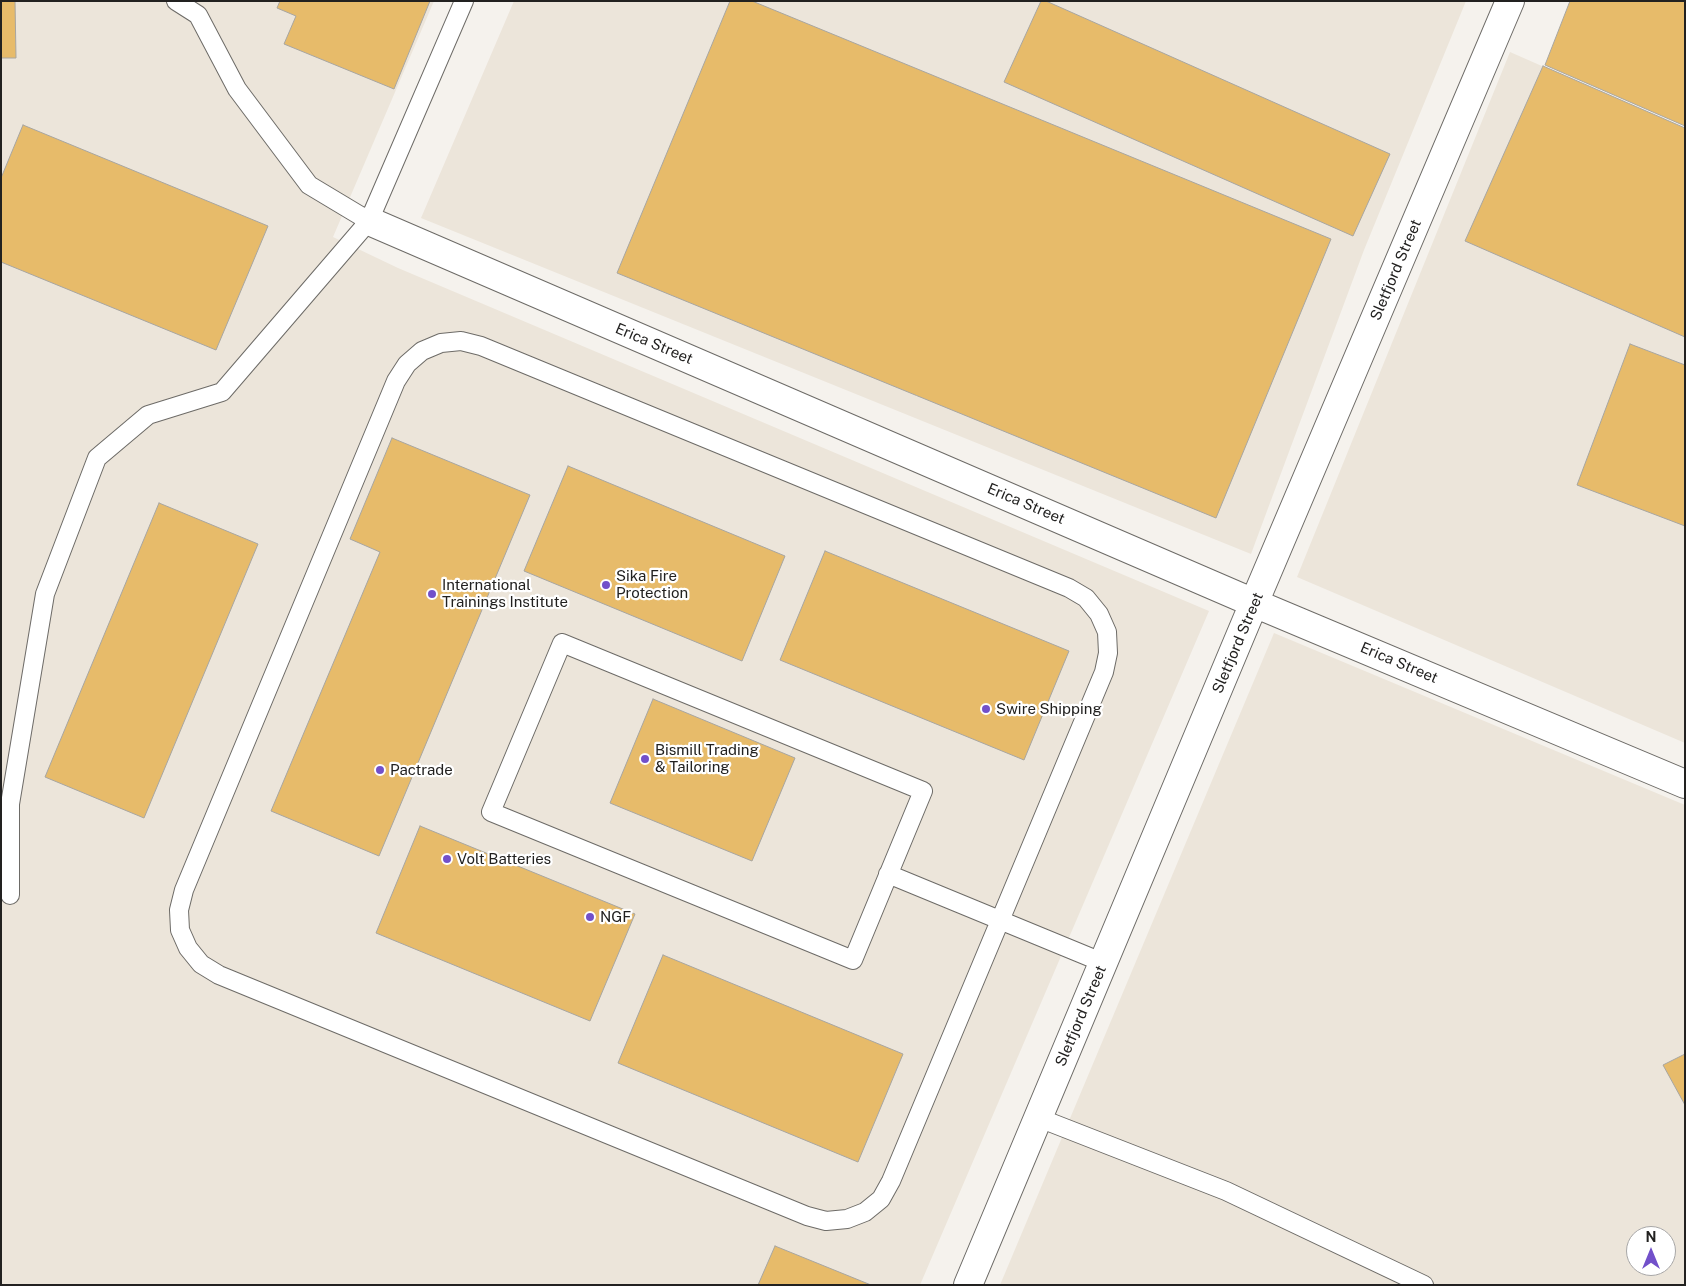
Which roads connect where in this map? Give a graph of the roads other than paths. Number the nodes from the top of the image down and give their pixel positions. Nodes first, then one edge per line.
1 (176, 1) edge
2 (464, 1) edge
3 (1510, 1) edge
4 (369, 221) junction
5 (1254, 603) junction
6 (1685, 784) edge
7 (888, 874) junction
8 (10, 895) dead end
9 (1000, 920) junction
10 (1104, 963) junction
11 (1039, 1118) junction
12 (968, 1285) edge
13 (1424, 1285) edge

1 - 4 lane
2 - 4 lane
3 - 5 street, Sletfjord Street
4 - 5 street, Erica Street
4 - 8 lane
5 - 6 street, Erica Street
5 - 10 street, Sletfjord Street
7 - 7 lane
7 - 9 lane
9 - 9 lane
9 - 10 lane
10 - 11 street, Sletfjord Street
11 - 12 street, Sletfjord Street
11 - 13 lane

